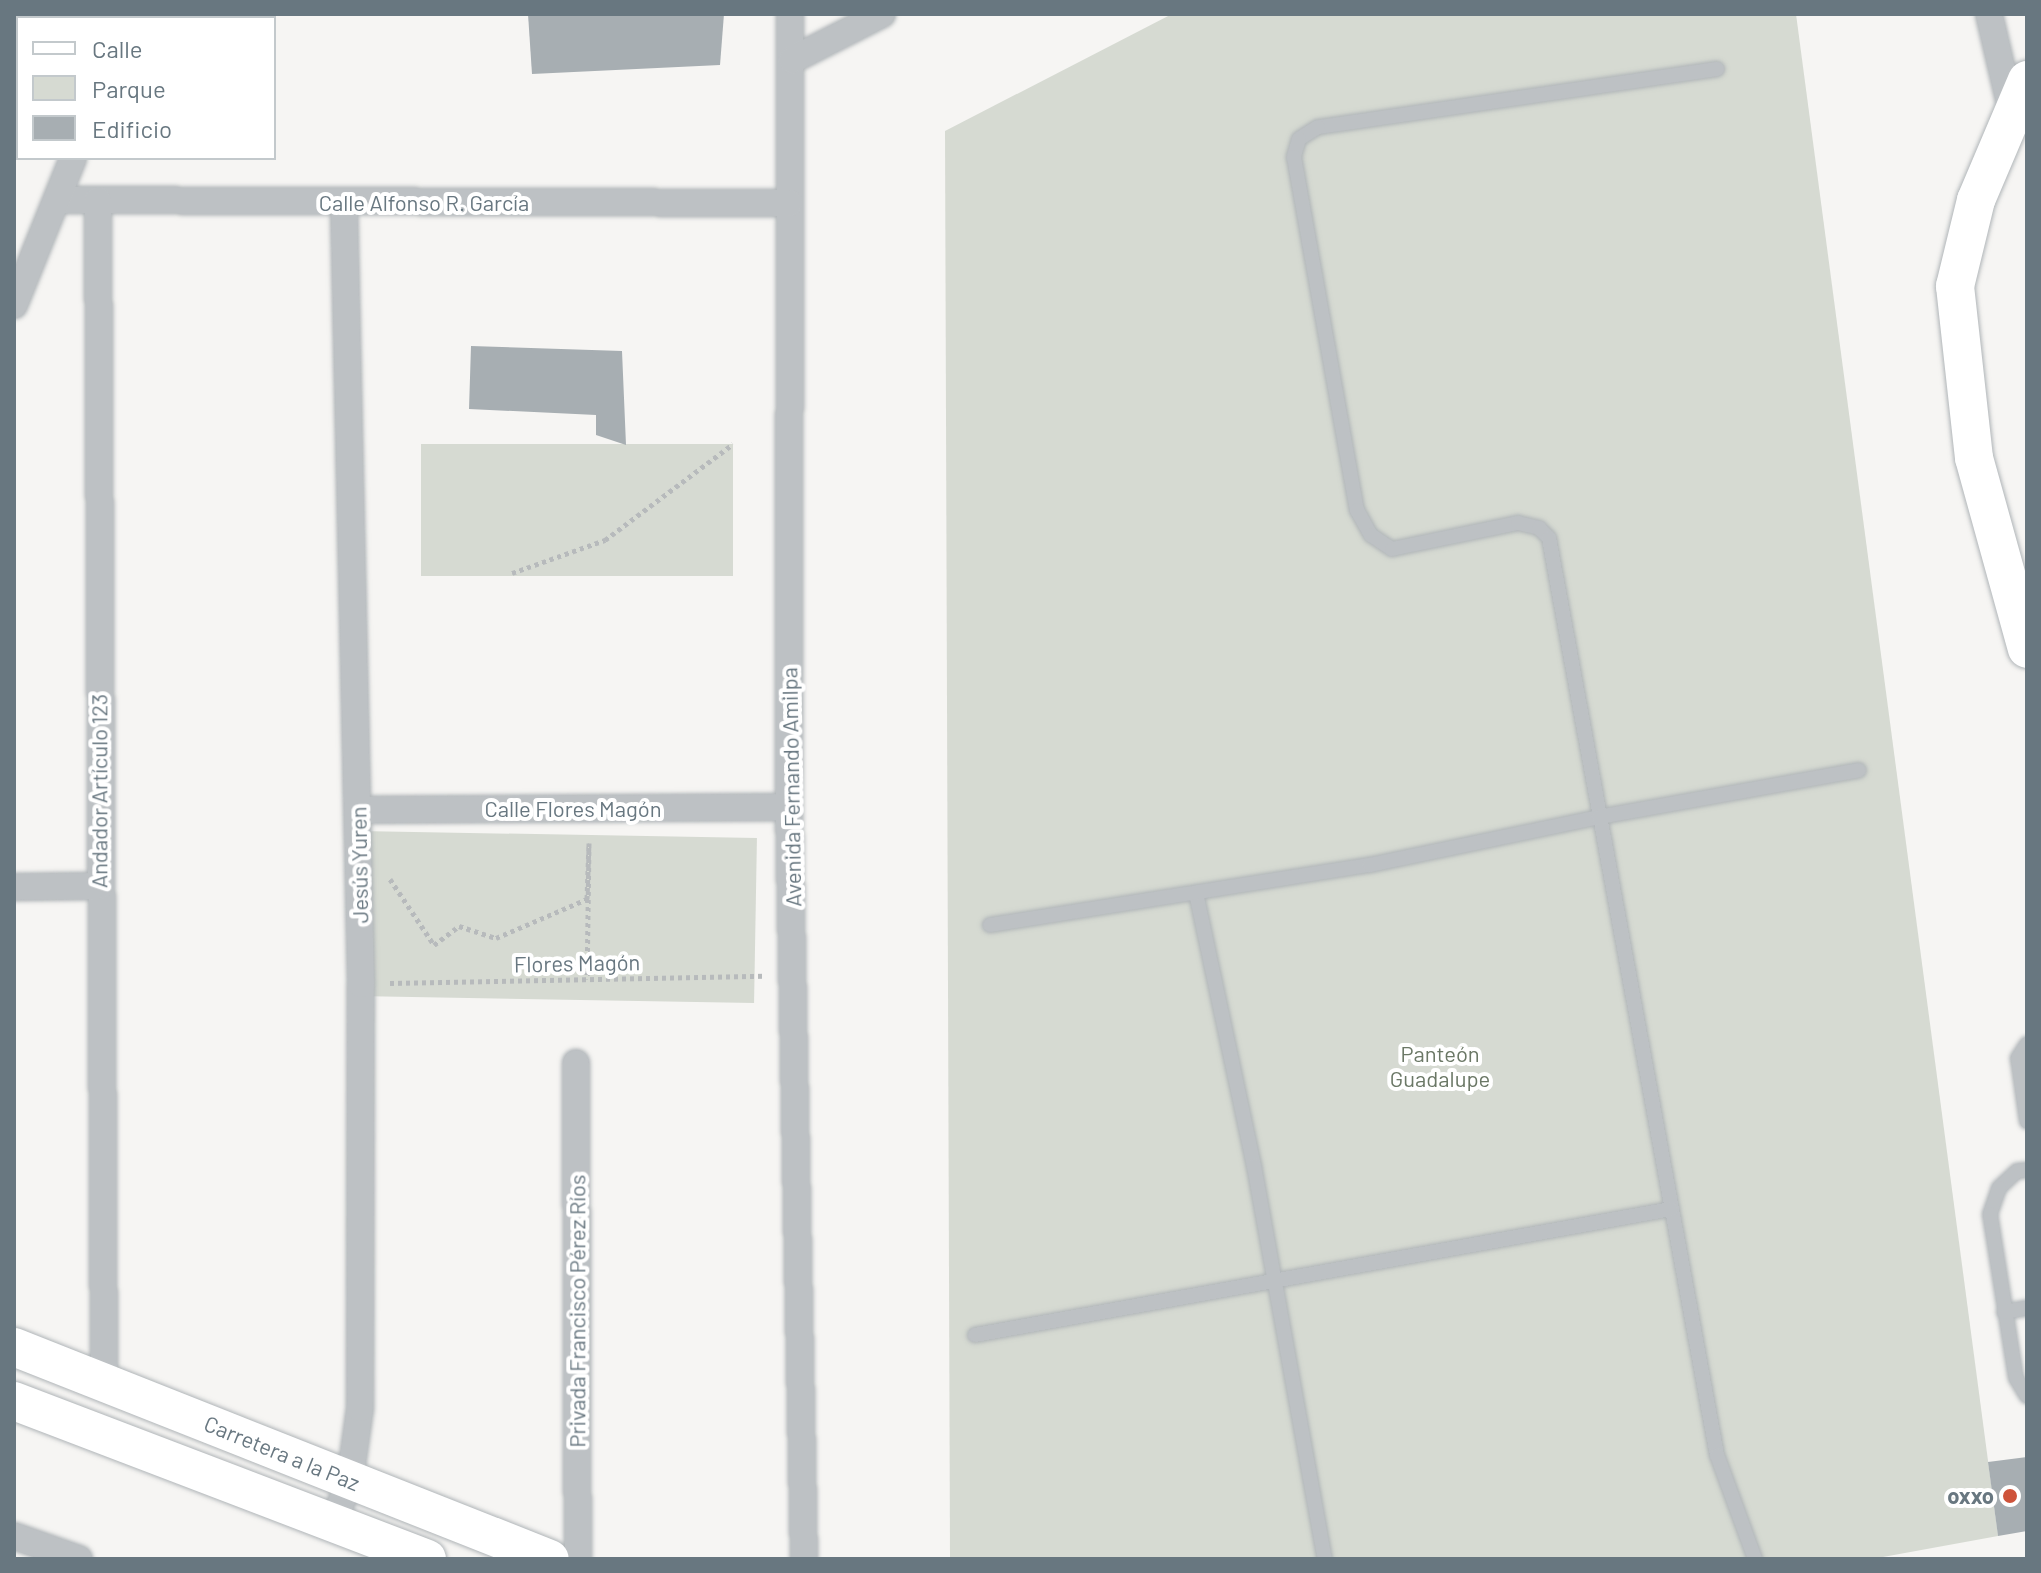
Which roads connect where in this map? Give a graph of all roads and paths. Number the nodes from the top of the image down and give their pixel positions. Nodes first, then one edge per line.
1 (790, 14) edge
2 (882, 14) edge
3 (1989, 14) edge
4 (792, 60) junction
5 (1717, 69) dead end
6 (2027, 80) edge
7 (2013, 117) junction
8 (72, 160) edge
9 (58, 200) junction
10 (98, 200) junction
11 (344, 203) junction
12 (789, 203) junction
13 (14, 305) edge
14 (733, 444) dead end
15 (512, 573) dead end
16 (2027, 649) edge
17 (1859, 770) dead end
18 (789, 807) junction
19 (1599, 817) junction
20 (358, 821) junction
21 (99, 886) junction
22 (14, 887) edge
23 (1196, 893) junction
24 (990, 925) dead end
25 (793, 975) junction
26 (587, 979) junction
27 (361, 984) junction
28 (2027, 1044) edge
29 (576, 1063) dead end
30 (2027, 1121) edge
31 (2027, 1170) edge
32 (1671, 1209) junction
33 (1274, 1282) junction
34 (2027, 1308) edge
35 (2004, 1312) junction
36 (975, 1335) dead end
37 (14, 1347) edge
38 (104, 1383) junction
39 (2027, 1396) edge
40 (14, 1401) edge
41 (350, 1480) junction
42 (333, 1523) junction
43 (14, 1536) edge
44 (79, 1559) edge
45 (427, 1559) edge
46 (550, 1559) edge
47 (578, 1559) edge
48 (804, 1559) edge
49 (1325, 1559) edge
50 (1755, 1559) edge

1 - 4 street, Avenida Fernando Amilpa
2 - 4 street
3 - 7 street
4 - 12 street, Avenida Fernando Amilpa
5 - 19 lane
6 - 7 main road
7 - 16 main road
8 - 9 street
9 - 10 street, Calle Alfonso R. García
9 - 13 street
10 - 11 street, Calle Alfonso R. García
10 - 21 street, Andador Artículo 123
11 - 12 street, Calle Alfonso R. García
11 - 20 street, Jesús Yuren
12 - 18 street, Avenida Fernando Amilpa
14 - 15 path
17 - 19 lane
18 - 20 street, Calle Flores Magón
18 - 25 street, Avenida Fernando Amilpa
19 - 23 lane
19 - 32 lane
20 - 26 path
20 - 27 street, Jesús Yuren
21 - 22 street
21 - 38 street, Andador Artículo 123
23 - 24 lane
23 - 33 lane
25 - 26 path, Flores Magón
25 - 48 street, Avenida Fernando Amilpa
26 - 27 path, Flores Magón
27 - 41 street, Jesús Yuren
28 - 30 lane
29 - 47 street, Privada Francisco Pérez Ríos
31 - 35 lane
32 - 33 lane
32 - 50 lane
33 - 36 lane
33 - 49 lane
34 - 35 lane
35 - 39 lane
37 - 38 main road, Carretera a la Paz
38 - 41 main road, Carretera a la Paz
40 - 42 main road, Carretera a la Paz
41 - 42 street, Jesús Yuren
41 - 46 main road, Carretera a la Paz
42 - 45 main road, Carretera a la Paz
43 - 44 street

